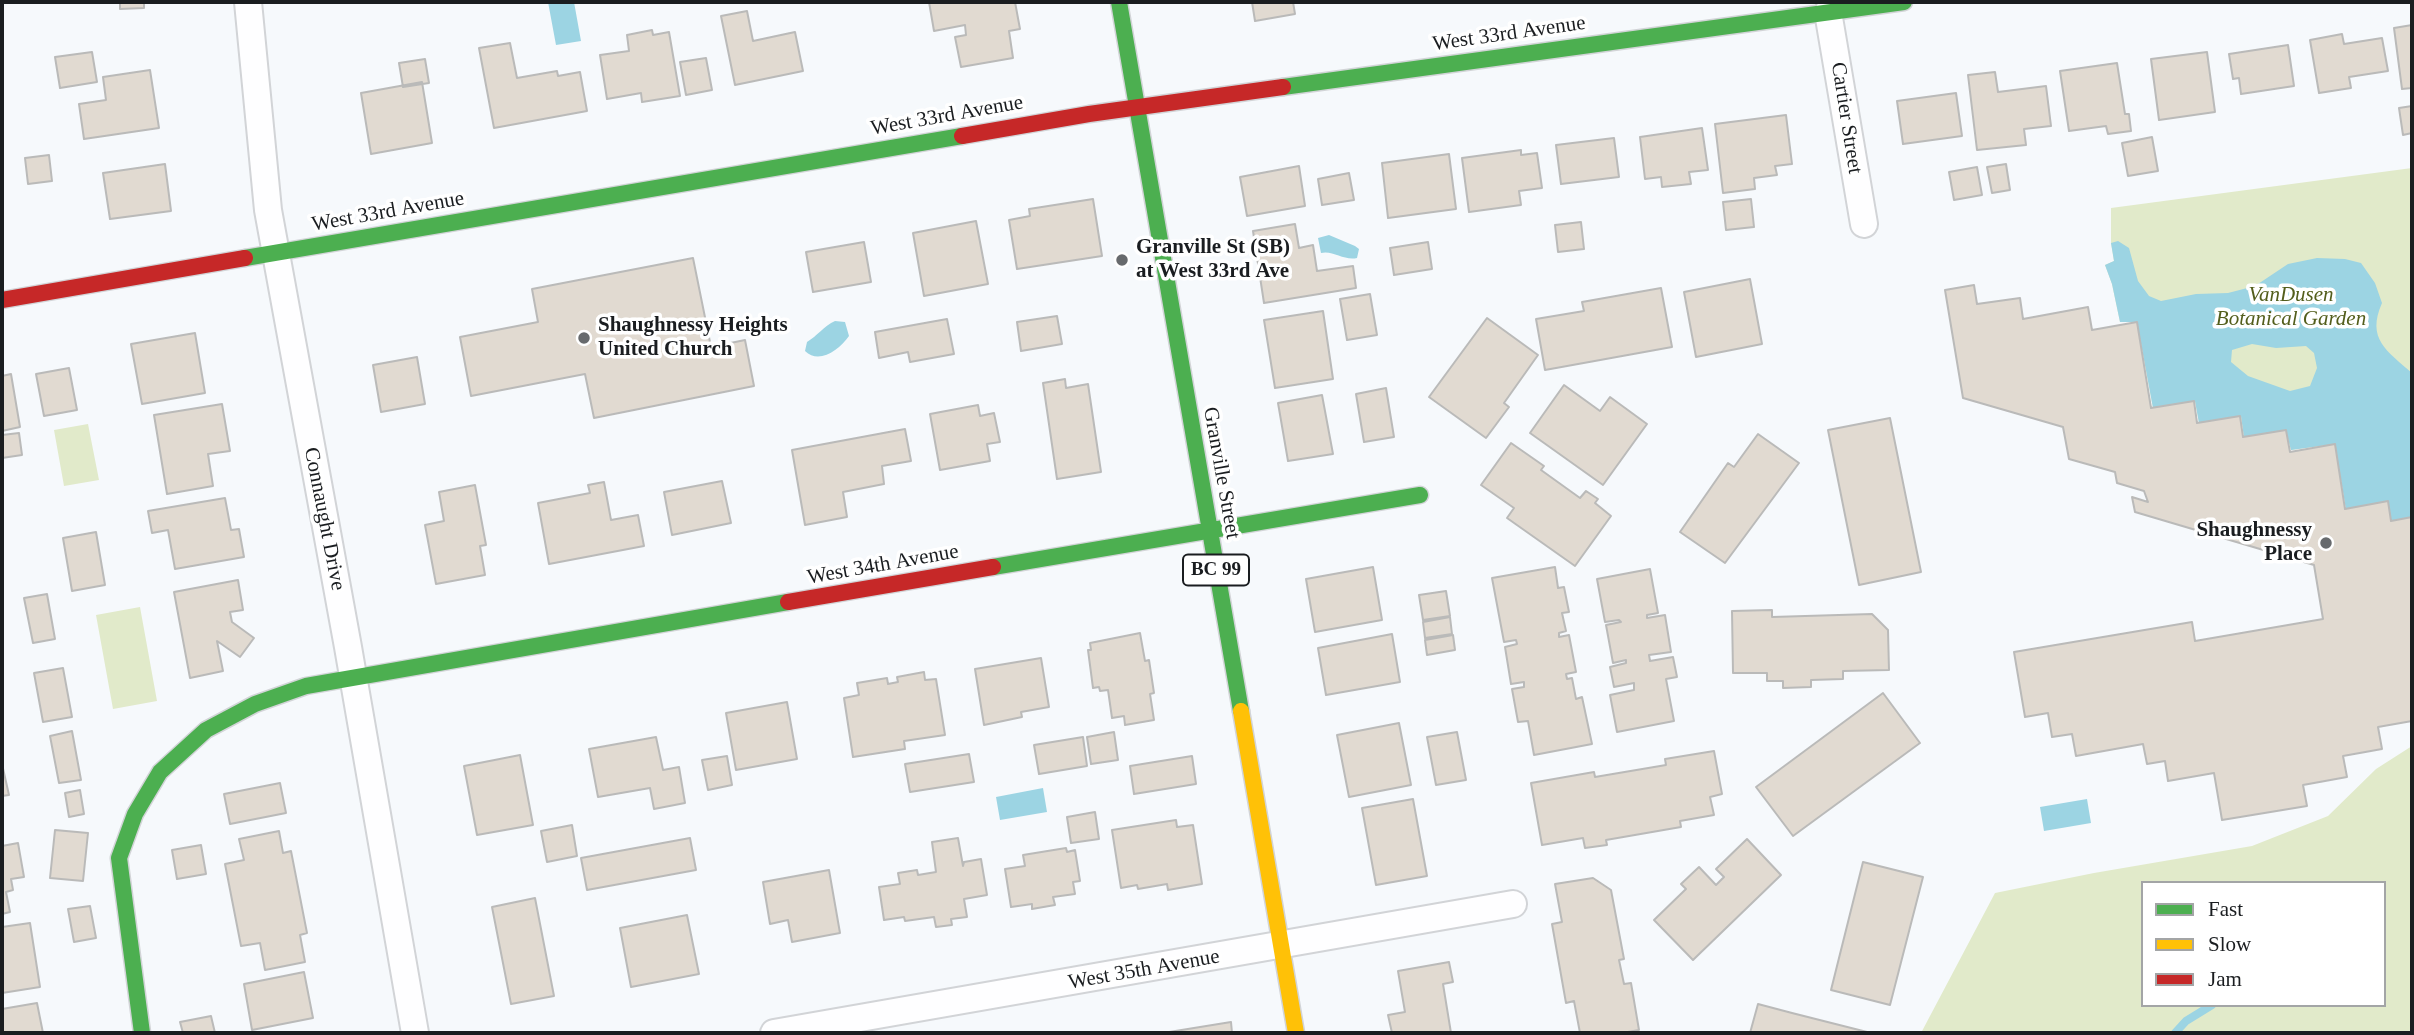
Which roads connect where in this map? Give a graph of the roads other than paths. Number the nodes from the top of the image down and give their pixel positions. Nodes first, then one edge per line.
1 (248, 2) edge
2 (1119, 2) edge
3 (1904, 2) edge
4 (1828, 12) junction
5 (1137, 107) junction
6 (1864, 224) dead end
7 (275, 253) junction
8 (2, 300) edge
9 (1420, 495) dead end
10 (1210, 531) junction
11 (353, 677) junction
12 (1513, 904) dead end
13 (1281, 946) junction
14 (142, 1033) edge
15 (415, 1033) edge
16 (774, 1033) edge
17 (1296, 1033) edge

1 - 7 street, Connaught Drive
2 - 5 main road, Granville Street / BC 99
3 - 4 main road, West 33rd Avenue
4 - 5 main road, West 33rd Avenue
4 - 6 street, Cartier Street
5 - 7 main road, West 33rd Avenue
5 - 10 main road, Granville Street / BC 99
7 - 8 main road, West 33rd Avenue
7 - 11 street, Connaught Drive
9 - 10 main road, West 34th Avenue
10 - 11 main road, West 34th Avenue
10 - 13 main road, Granville Street / BC 99
11 - 14 main road, West 34th Avenue
11 - 15 street, Connaught Drive
12 - 13 street, West 35th Avenue
13 - 16 street, West 35th Avenue
13 - 17 main road, Granville Street / BC 99

